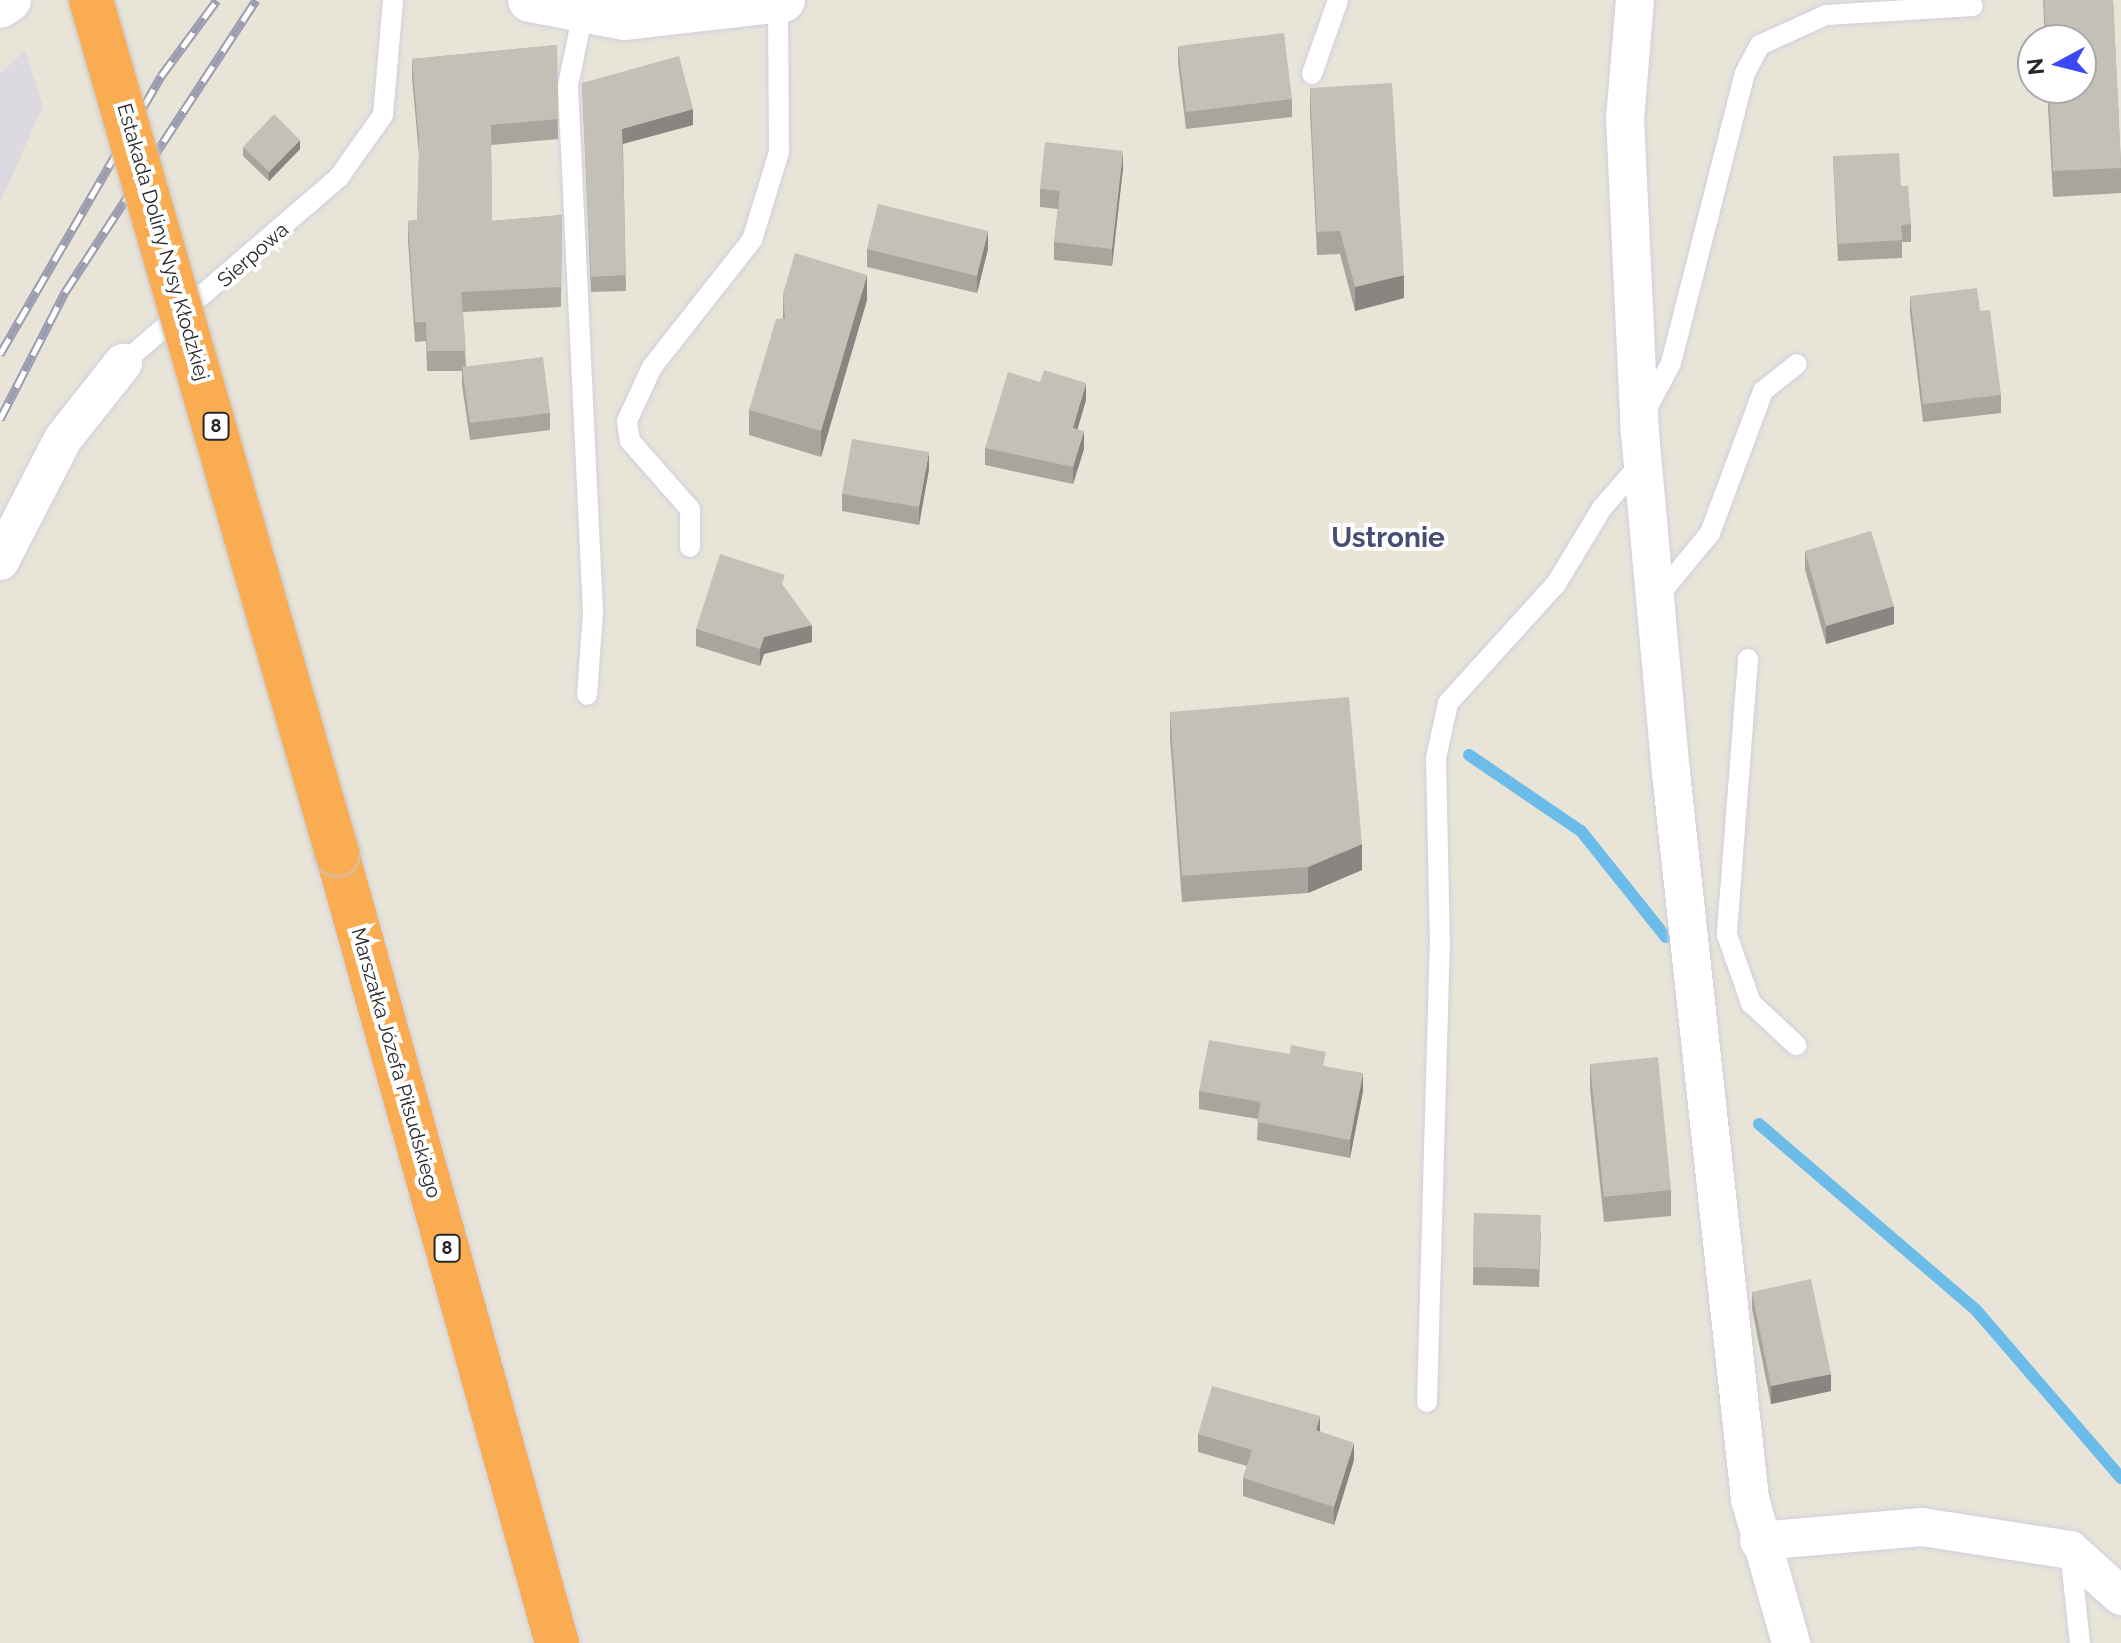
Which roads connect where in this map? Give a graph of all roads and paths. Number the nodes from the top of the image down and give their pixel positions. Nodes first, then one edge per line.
1 (9, 0) edge
2 (91, 0) edge
3 (393, 0) edge
4 (530, 0) edge
5 (781, 0) edge
6 (1338, 0) edge
7 (1635, 0) edge
8 (0, 6) edge
9 (1973, 6) dead end
10 (583, 12) junction
11 (1312, 74) dead end
12 (123, 363) joint
13 (1797, 364) dead end
14 (1639, 423) junction
15 (1643, 461) junction
16 (690, 547) dead end
17 (0, 561) edge
18 (1655, 600) junction
19 (1748, 659) dead end
20 (587, 695) dead end
21 (337, 853) joint
22 (1727, 935) junction
23 (1688, 940) junction
24 (1796, 1045) dead end
25 (1427, 1402) dead end
26 (1759, 1541) junction
27 (2070, 1550) junction
28 (2121, 1596) edge
29 (557, 1643) edge
30 (1791, 1643) edge
31 (2080, 1643) edge

1 - 8 street
2 - 21 highway, Estakada Doliny Nysy Kłodzkiej / 8, bridge
3 - 12 lane, Sierpowa
4 - 10 street
5 - 10 street
5 - 16 lane
6 - 11 lane
7 - 14 street
9 - 14 lane
10 - 20 lane
12 - 17 street, Sierpowa
13 - 18 lane
14 - 15 street
15 - 18 street
15 - 25 lane
18 - 23 street
19 - 22 lane
21 - 29 highway, Marszałka Józefa Piłsudskiego / 8
22 - 23 lane
22 - 24 lane
23 - 26 street
26 - 27 street
26 - 30 street
27 - 28 street
27 - 31 lane

